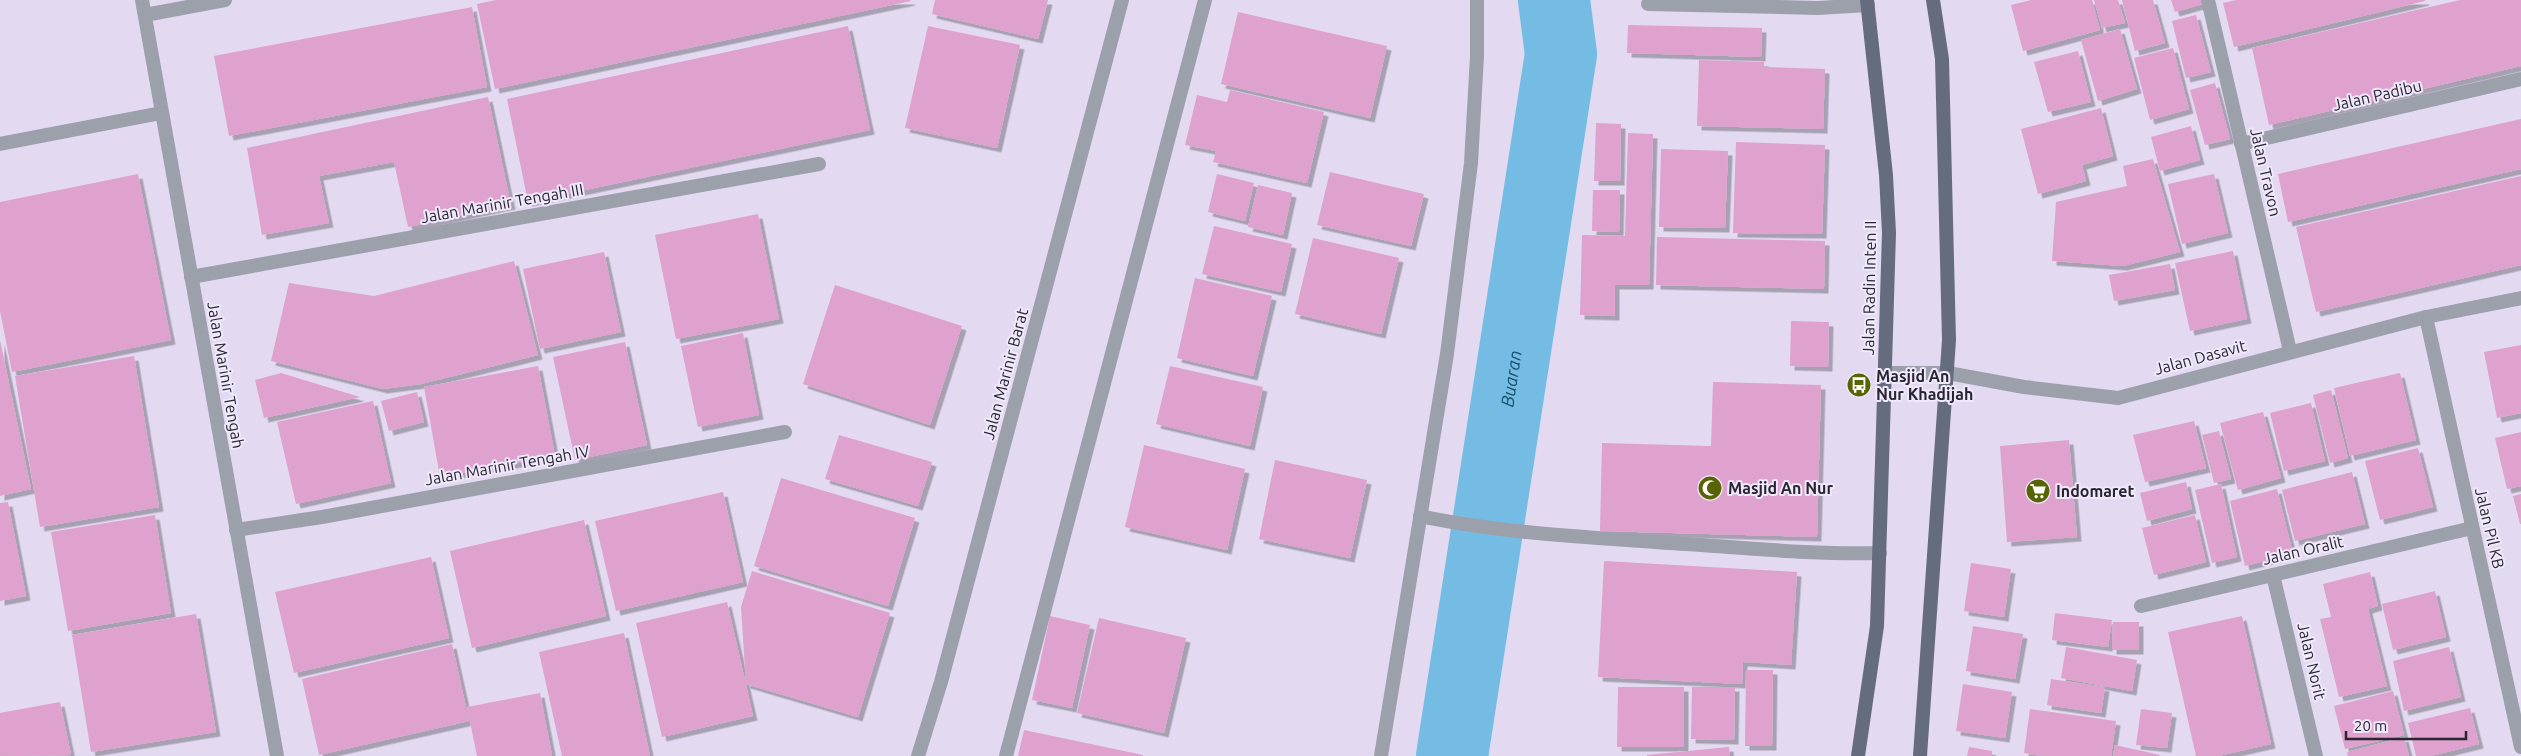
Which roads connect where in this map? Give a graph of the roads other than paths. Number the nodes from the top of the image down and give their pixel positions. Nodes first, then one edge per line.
1 (142, 0) edge
2 (225, 0) edge
3 (1122, 0) edge
4 (1205, 0) edge
5 (1477, 0) edge
6 (1934, 0) edge
7 (2208, 0) edge
8 (1867, 3) edge
9 (1648, 4) dead end
10 (144, 15) junction
11 (2521, 79) edge
12 (161, 113) junction
13 (0, 144) edge
14 (2241, 144) junction
15 (819, 164) dead end
16 (191, 277) junction
17 (2521, 298) edge
18 (2426, 317) junction
19 (2290, 351) junction
20 (1884, 373) junction
21 (1948, 373) junction
22 (784, 432) dead end
23 (1420, 516) junction
24 (2472, 528) junction
25 (236, 530) junction
26 (1880, 553) junction
27 (2273, 575) junction
28 (2141, 606) dead end
29 (2521, 747) edge
30 (277, 756) edge
31 (918, 756) edge
32 (1006, 756) edge
33 (1381, 756) edge
34 (1858, 756) edge
35 (1920, 756) edge
36 (2316, 756) edge

1 - 10 street, Jalan Marinir Tengah
2 - 10 street
3 - 31 street, Jalan Marinir Barat
4 - 32 street
5 - 23 street
6 - 21 main road
7 - 14 street, Jalan Travon
8 - 9 street
8 - 20 main road, Jalan Radin Inten II
10 - 12 street, Jalan Marinir Tengah
11 - 14 street, Jalan Padibu
12 - 13 street
12 - 16 street, Jalan Marinir Tengah
14 - 19 street, Jalan Travon
15 - 16 street, Jalan Marinir Tengah III
16 - 25 street, Jalan Marinir Tengah
17 - 18 street, Jalan Dasavit
18 - 19 street, Jalan Dasavit
18 - 24 street, Jalan Pil KB
19 - 21 street, Jalan Dasavit
20 - 21 street, Jalan Dasavit
20 - 26 main road, Jalan Radin Inten II
21 - 35 main road
22 - 25 street, Jalan Marinir Tengah IV
23 - 26 street
23 - 33 street
24 - 27 street, Jalan Oralit
24 - 29 street, Jalan Pil KB
25 - 30 street, Jalan Marinir Tengah
26 - 34 main road, Jalan Radin Inten II
27 - 28 street, Jalan Oralit
27 - 36 street, Jalan Norit

